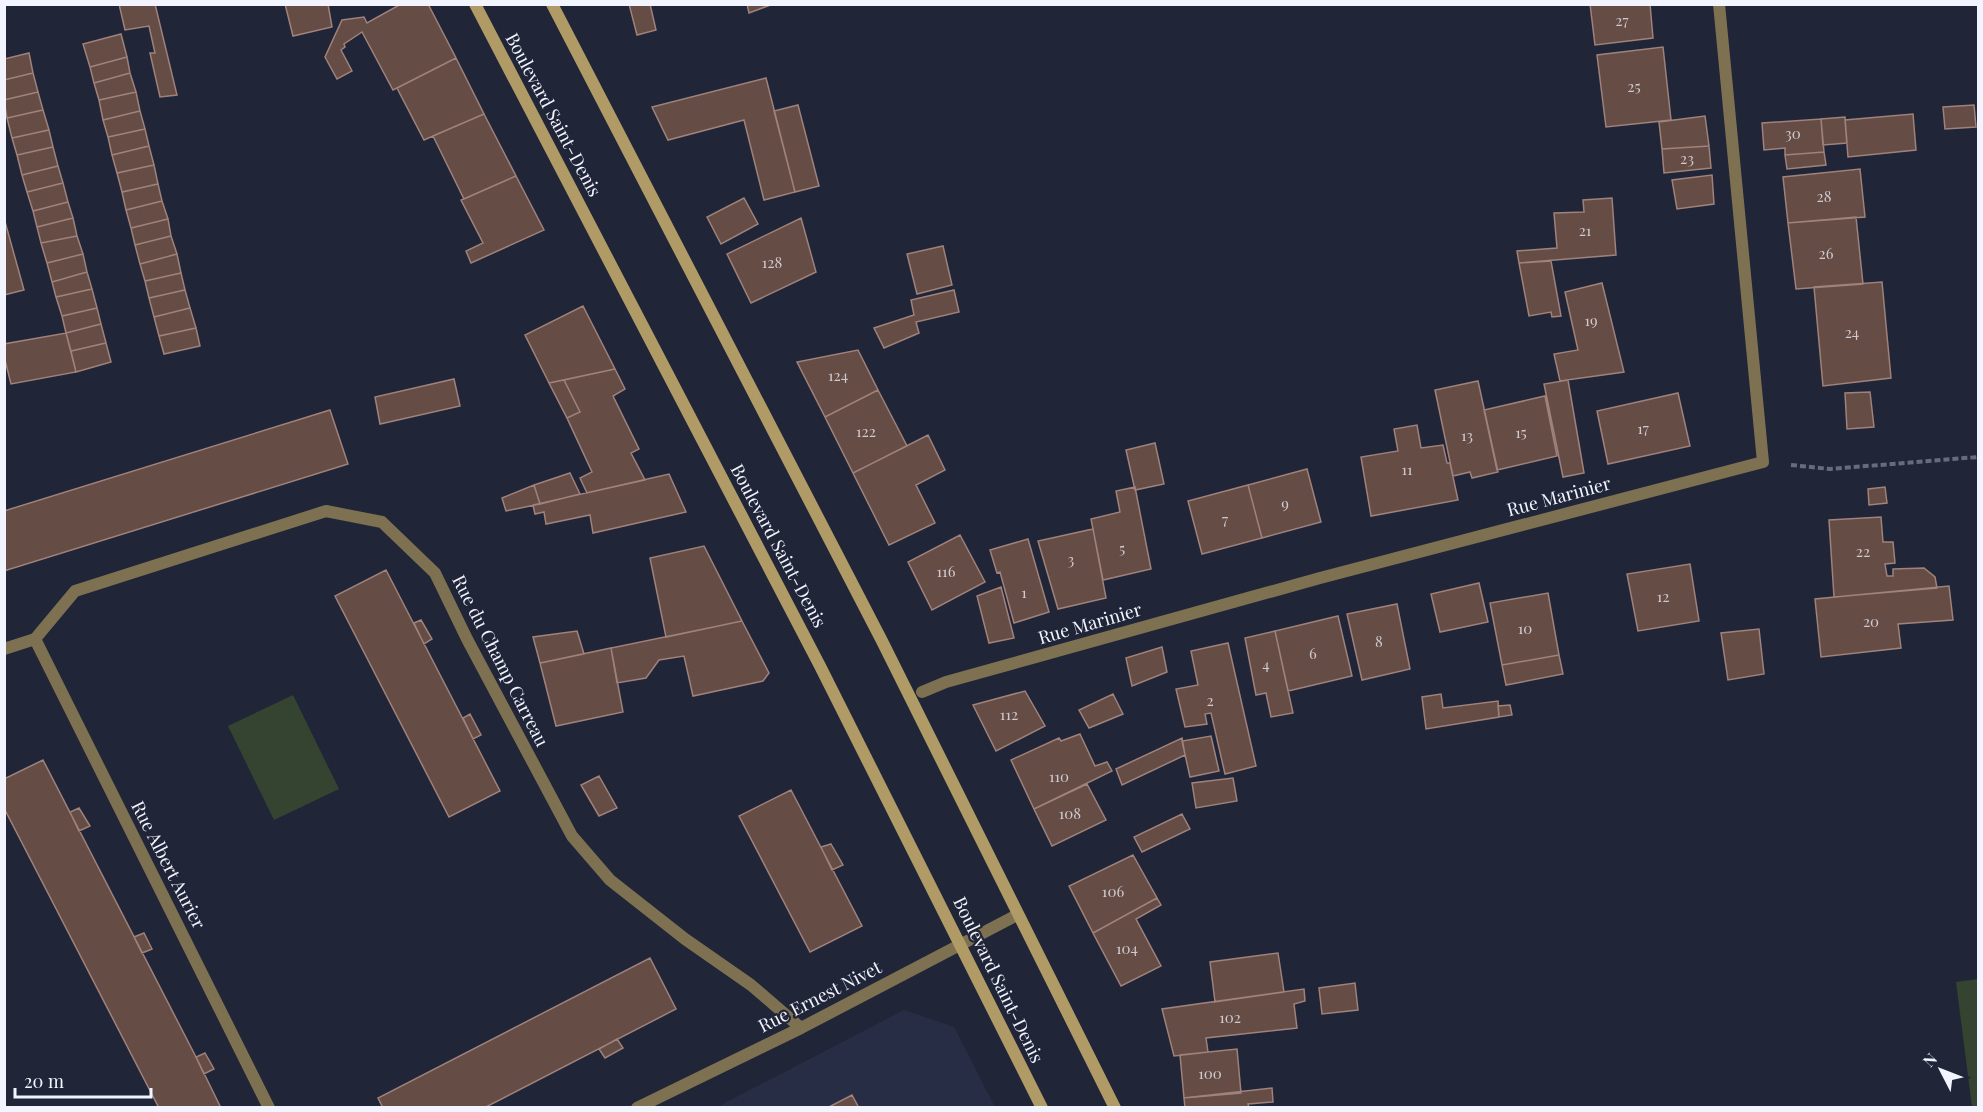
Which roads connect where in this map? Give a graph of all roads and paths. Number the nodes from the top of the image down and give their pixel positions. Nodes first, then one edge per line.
1 (475, 4) edge
2 (552, 4) edge
3 (1719, 4) edge
4 (1978, 457) edge
5 (1763, 462) junction
6 (35, 639) junction
7 (4, 649) edge
8 (922, 692) dead end
9 (1017, 915) junction
10 (961, 946) junction
11 (801, 1028) junction
12 (269, 1107) edge
13 (636, 1107) edge
14 (1042, 1107) edge
15 (1115, 1107) edge

1 - 10 main road, Boulevard Saint-Denis
2 - 9 main road
3 - 5 street
4 - 5 path
5 - 8 street, Rue Marinier
6 - 7 street
6 - 11 street, Rue du Champ Carreau
6 - 12 street, Rue Albert Aurier
9 - 10 street, Rue Ernest Nivet
9 - 15 main road
10 - 11 street, Rue Ernest Nivet
10 - 14 main road, Boulevard Saint-Denis
11 - 13 street, Rue Ernest Nivet

